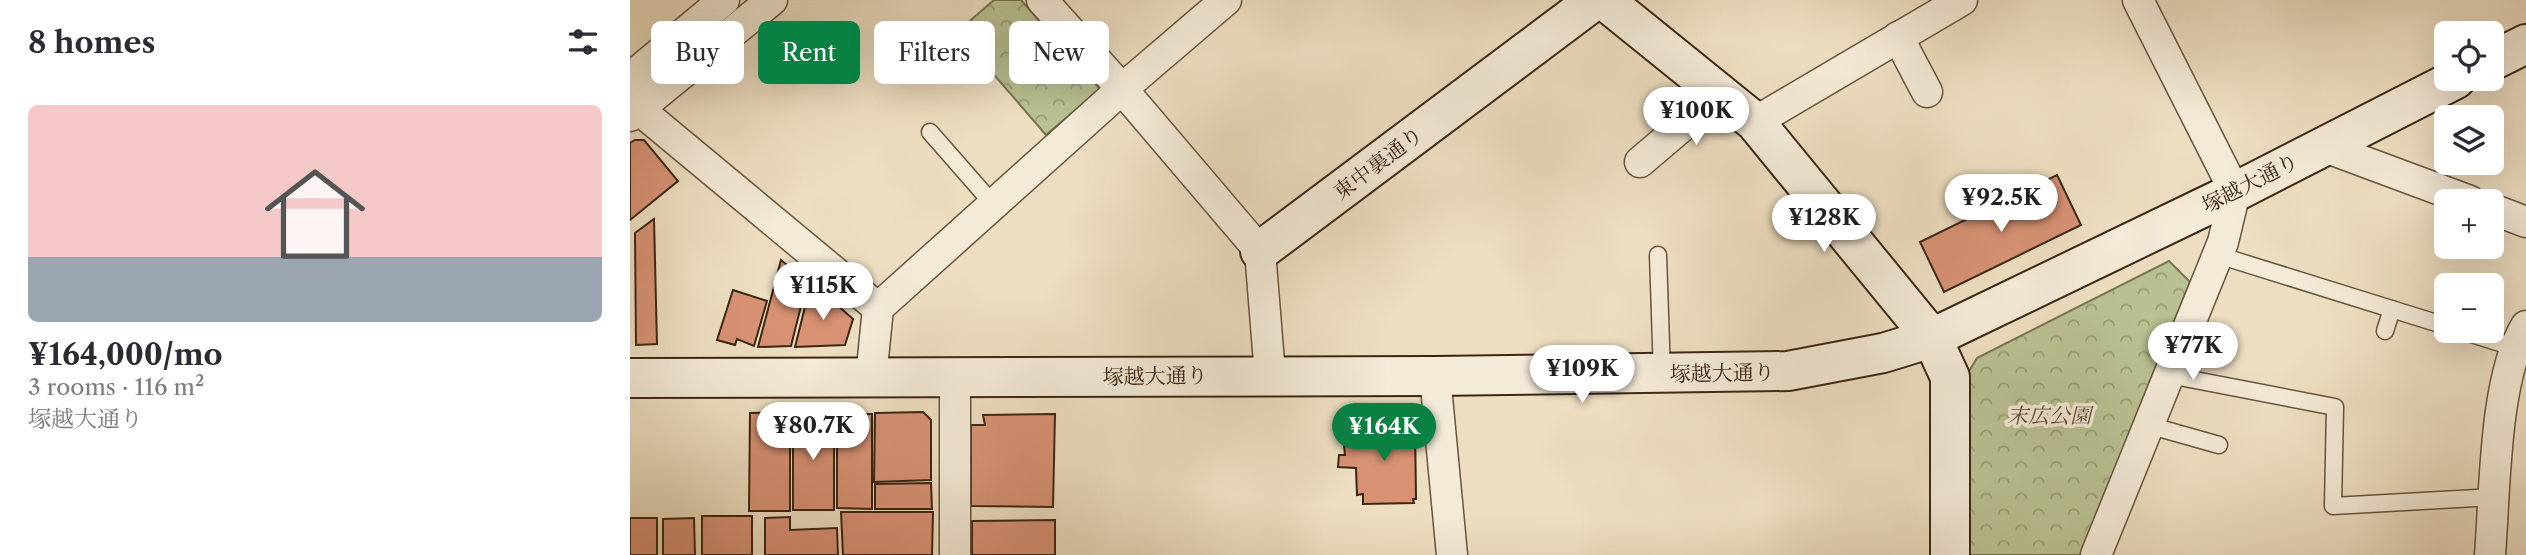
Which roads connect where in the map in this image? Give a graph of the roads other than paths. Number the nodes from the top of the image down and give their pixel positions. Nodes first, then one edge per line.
1 (723, 0) edge
2 (772, 0) edge
3 (1226, 0) edge
4 (1595, 0) edge
5 (1604, 0) edge
6 (1962, 0) edge
7 (2138, 0) edge
8 (1050, 3) edge
9 (1898, 37) junction
10 (2526, 44) edge
11 (2504, 55) edge
12 (630, 78) edge
13 (1122, 89) junction
14 (2434, 90) edge
15 (1927, 92) dead end
16 (1720, 94) junction
17 (633, 109) edge
18 (1755, 122) junction
19 (930, 132) dead end
20 (2322, 146) junction
21 (1640, 162) dead end
22 (2438, 189) edge
23 (2235, 192) junction
24 (993, 204) junction
25 (2504, 214) edge
26 (2526, 222) edge
27 (1260, 251) junction
28 (1658, 255) dead end
29 (2218, 255) junction
30 (878, 308) junction
31 (2392, 309) junction
32 (2434, 322) edge
33 (2385, 331) dead end
34 (2521, 337) edge
35 (1932, 338) junction
36 (1662, 374) junction
37 (1270, 375) junction
38 (2169, 375) junction
39 (1435, 376) junction
40 (630, 378) edge
41 (955, 378) junction
42 (871, 379) junction
43 (2148, 425) junction
44 (2219, 445) dead end
45 (2494, 497) junction
46 (956, 555) edge
47 (1452, 555) edge
48 (1951, 555) edge
49 (2096, 555) edge
50 (2490, 555) edge

1 - 12 street
2 - 17 street
3 - 13 street
4 - 27 street, 東中裏通り
5 - 16 street
6 - 9 street
7 - 23 street
8 - 13 street
9 - 15 street
9 - 18 street
10 - 11 street
13 - 24 street
13 - 27 street
14 - 20 street, 塚越大通り
16 - 18 street
16 - 21 street
17 - 30 street
18 - 35 street
19 - 24 lane
20 - 22 street
20 - 23 street, 塚越大通り
23 - 29 street
23 - 35 street, 塚越大通り
24 - 30 street
25 - 26 street
27 - 37 street
28 - 36 lane
29 - 31 lane
29 - 38 street
30 - 42 street
31 - 32 lane
31 - 33 lane
34 - 45 street
35 - 36 street, 塚越大通り
35 - 48 street
36 - 39 street, 塚越大通り
37 - 39 street, 塚越大通り
37 - 41 street, 塚越大通り
38 - 43 street
38 - 45 lane
39 - 47 street
40 - 42 street, 塚越大通り
41 - 42 street, 塚越大通り
41 - 46 street
43 - 44 lane
43 - 49 street
45 - 50 street

